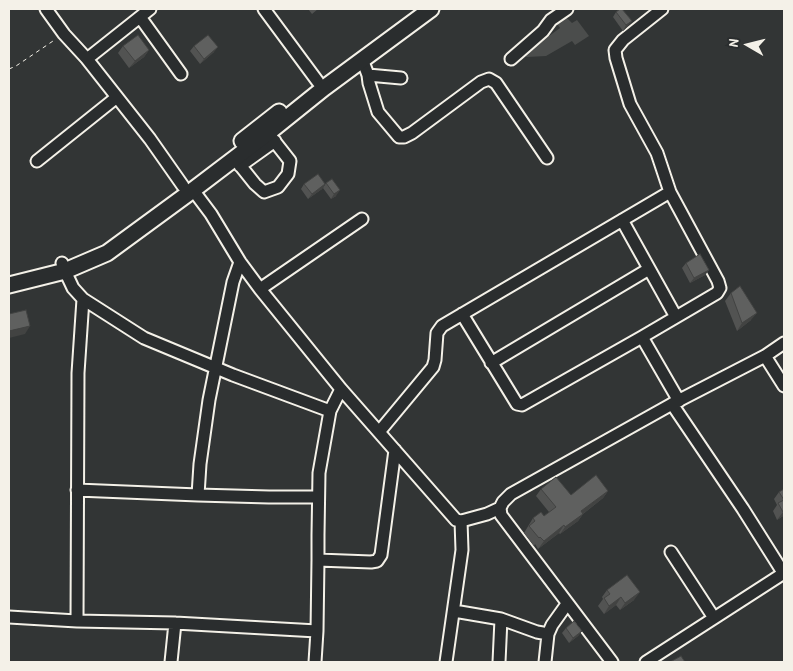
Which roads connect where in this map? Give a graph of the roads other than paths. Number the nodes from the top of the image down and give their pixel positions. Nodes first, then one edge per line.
1 (46, 9) edge
2 (150, 9) edge
3 (264, 9) edge
4 (415, 9) edge
5 (431, 9) edge
6 (567, 9) edge
7 (662, 9) edge
8 (140, 16) junction
9 (389, 33) junction
10 (87, 59) junction
11 (362, 59) junction
12 (511, 59) dead end
13 (181, 74) dead end
14 (368, 74) junction
15 (402, 78) dead end
16 (318, 82) junction
17 (117, 97) junction
18 (272, 137) junction
19 (250, 147) junction
20 (547, 158) dead end
21 (37, 160) dead end
22 (238, 162) junction
23 (188, 188) junction
24 (670, 192) junction
25 (362, 219) dead end
26 (622, 220) junction
27 (240, 262) junction
28 (64, 267) junction
29 (649, 269) junction
30 (9, 276) edge
31 (9, 285) edge
32 (260, 289) junction
33 (83, 299) junction
34 (462, 314) junction
35 (676, 317) junction
36 (642, 337) junction
37 (784, 344) edge
38 (765, 356) junction
39 (492, 363) junction
40 (216, 368) junction
41 (784, 386) edge
42 (341, 389) junction
43 (675, 402) junction
44 (330, 411) junction
45 (379, 432) junction
46 (395, 450) junction
47 (77, 490) junction
48 (198, 495) junction
49 (318, 497) junction
50 (500, 508) junction
51 (461, 521) junction
52 (671, 552) dead end
53 (318, 560) junction
54 (784, 573) edge
55 (568, 604) junction
56 (454, 611) junction
57 (9, 617) edge
58 (714, 618) junction
59 (501, 619) junction
60 (77, 621) junction
61 (175, 623) junction
62 (317, 631) junction
63 (548, 634) junction
64 (171, 662) edge
65 (315, 662) edge
66 (446, 662) edge
67 (499, 662) edge
68 (545, 662) edge
69 (612, 662) edge
70 (646, 662) edge

1 - 10 street
2 - 8 street
3 - 16 street
4 - 9 main road
5 - 9 main road
6 - 12 street
7 - 24 street
8 - 10 street
8 - 13 street
9 - 11 main road
9 - 16 main road
10 - 17 street
11 - 14 street
11 - 18 main road
14 - 15 street
14 - 20 street
16 - 19 main road
17 - 21 street
17 - 23 street
18 - 19 main road
18 - 22 street
19 - 22 main road
19 - 23 main road
22 - 23 main road
23 - 27 street
23 - 28 main road
24 - 26 street
24 - 35 street
25 - 32 street
26 - 29 street
26 - 34 street
27 - 32 street
27 - 40 street
28 - 30 main road
28 - 31 main road
28 - 33 street
29 - 35 street
29 - 39 street
32 - 42 street
33 - 40 street
33 - 47 street
34 - 39 street
34 - 45 street
35 - 36 street
36 - 39 street
36 - 43 street
37 - 38 street
38 - 41 street
38 - 43 street
40 - 44 street
40 - 48 street
42 - 44 street
42 - 45 street
43 - 50 street
43 - 54 street
44 - 49 street
45 - 46 street
46 - 51 street
46 - 53 street
47 - 48 street
47 - 60 street
48 - 49 street
49 - 53 street
50 - 51 street
50 - 55 street
51 - 56 street
52 - 58 street
53 - 62 street
54 - 58 street
55 - 63 street
55 - 69 street
56 - 59 street
56 - 66 street
57 - 60 street
58 - 70 street
59 - 63 street
59 - 67 street
60 - 61 street
61 - 62 street
61 - 64 street
62 - 65 street
63 - 68 street

